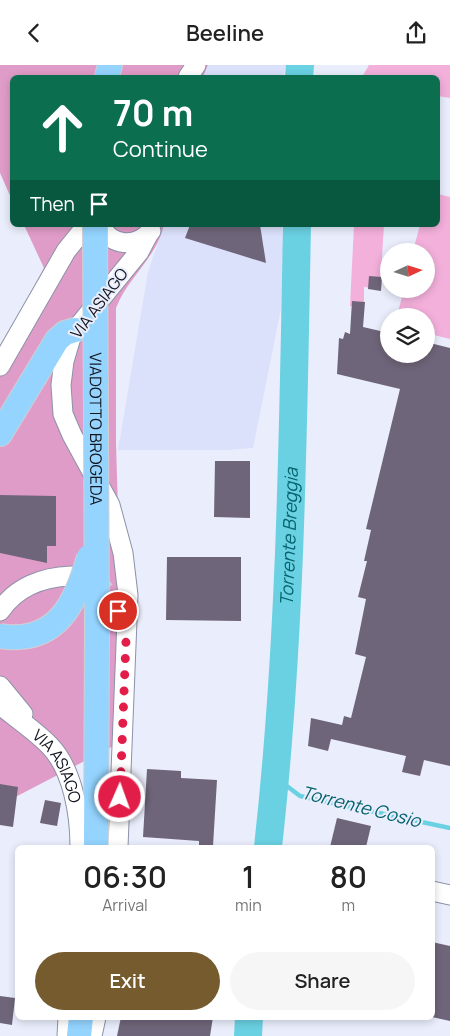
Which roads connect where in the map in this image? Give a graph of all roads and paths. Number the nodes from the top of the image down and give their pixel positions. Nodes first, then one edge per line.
1 (85, 227) edge
2 (95, 227) edge
3 (102, 227) edge
4 (152, 228) edge
5 (74, 330) junction
6 (0, 367) edge
7 (0, 434) edge
8 (96, 529) junction
9 (71, 576) dead end
10 (0, 611) edge
11 (118, 611) tunnel mouth
12 (0, 636) edge
13 (126, 640) junction
14 (0, 685) edge
15 (0, 705) edge
16 (50, 746) junction
17 (80, 845) edge
18 (96, 845) edge
19 (118, 845) edge
20 (435, 892) edge
21 (450, 895) edge
22 (68, 1020) edge
23 (81, 1020) edge
24 (95, 1020) edge
25 (67, 1036) edge
26 (79, 1036) edge
27 (92, 1036) edge

1 - 6 street
2 - 8 main road, VIADOTTO BROGEDA, bridge
3 - 4 street
4 - 5 street, VIA ASIAGO
5 - 7 main road
5 - 13 street, VIA ASIAGO
8 - 12 main road, bridge
8 - 18 main road, VIADOTTO BROGEDA, bridge
9 - 10 street
11 - 13 street
13 - 19 street, VIA ASIAGO
14 - 16 street
15 - 16 street, VIA ASIAGO
16 - 17 street, VIA ASIAGO
20 - 21 street
22 - 25 street
23 - 26 main road
24 - 27 street

